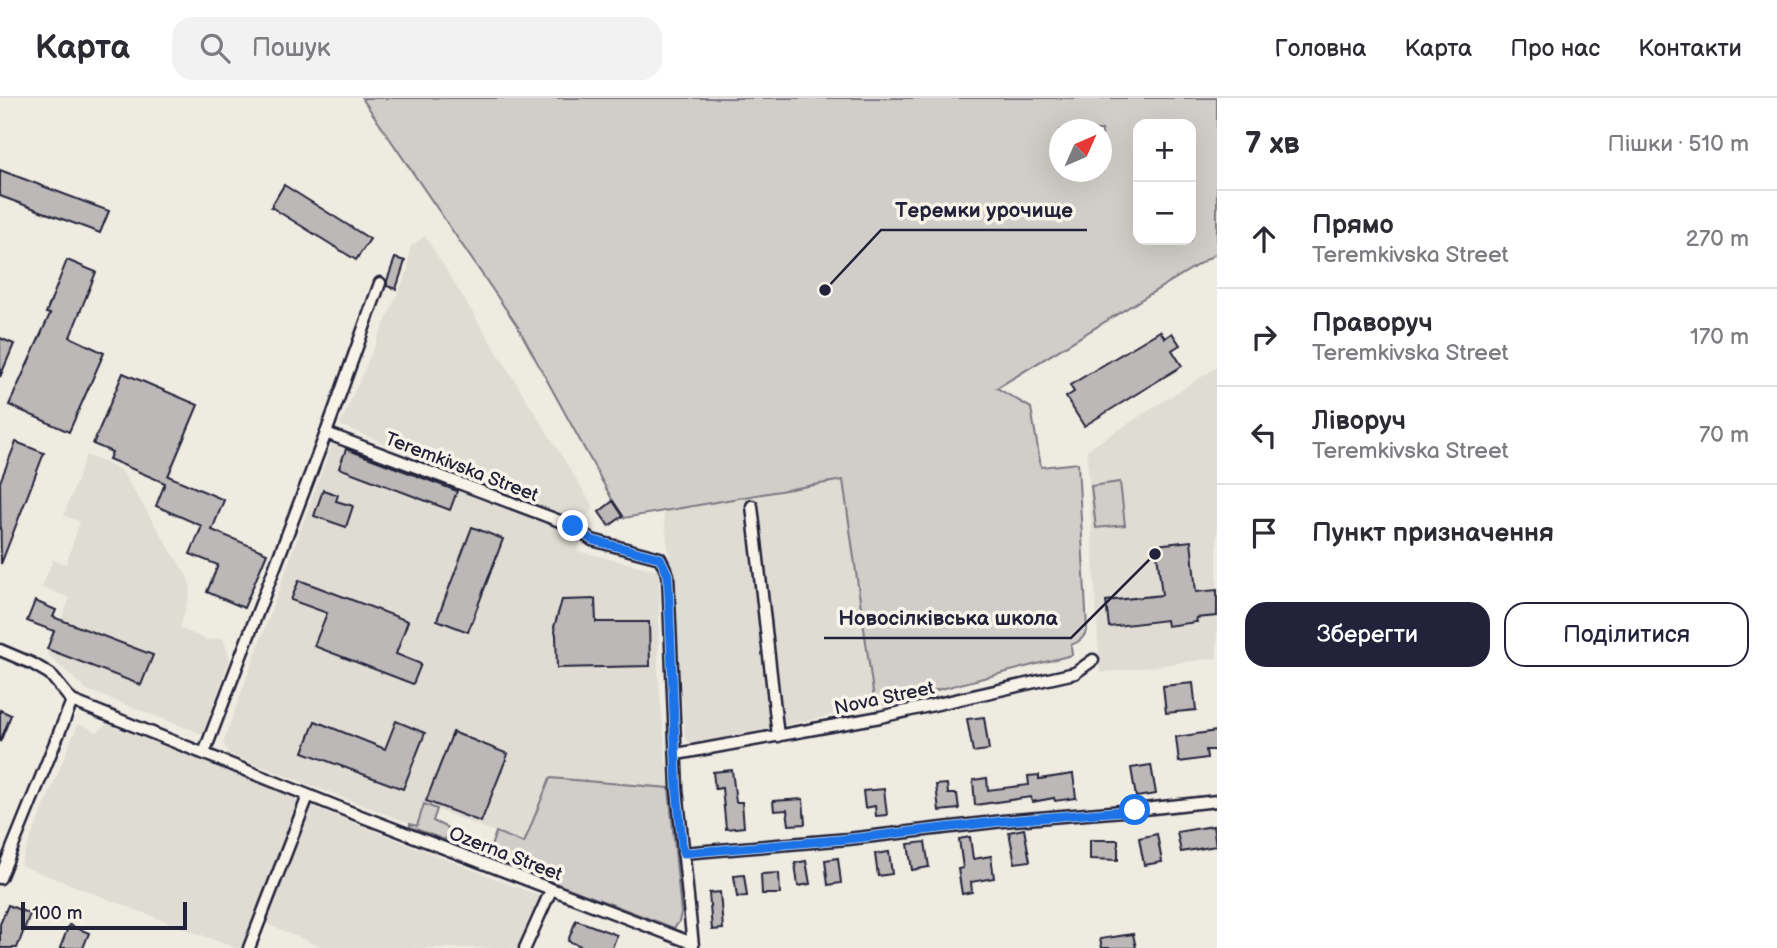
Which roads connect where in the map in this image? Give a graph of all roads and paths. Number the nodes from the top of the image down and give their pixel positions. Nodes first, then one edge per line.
1 (380, 283) dead end
2 (326, 433) junction
3 (752, 506) dead end
4 (0, 650) edge
5 (1093, 660) dead end
6 (72, 701) junction
7 (778, 736) junction
8 (204, 752) junction
9 (677, 754) junction
10 (308, 796) junction
11 (1217, 801) edge
12 (683, 853) junction
13 (0, 878) edge
14 (551, 890) junction
15 (693, 945) edge
16 (248, 948) edge
17 (525, 948) edge

1 - 2 street
2 - 8 street
2 - 9 street, Teremkivska Street
3 - 7 street
4 - 6 street
5 - 7 street, Nova Street
6 - 8 street, Ozerna Street
6 - 13 street
7 - 9 street, Nova Street
8 - 10 street, Ozerna Street
9 - 12 street, Teremkivska Street
10 - 14 street, Ozerna Street
10 - 16 street
11 - 12 street
12 - 15 street, Teremkivska Street
14 - 15 street, Ozerna Street
14 - 17 street

